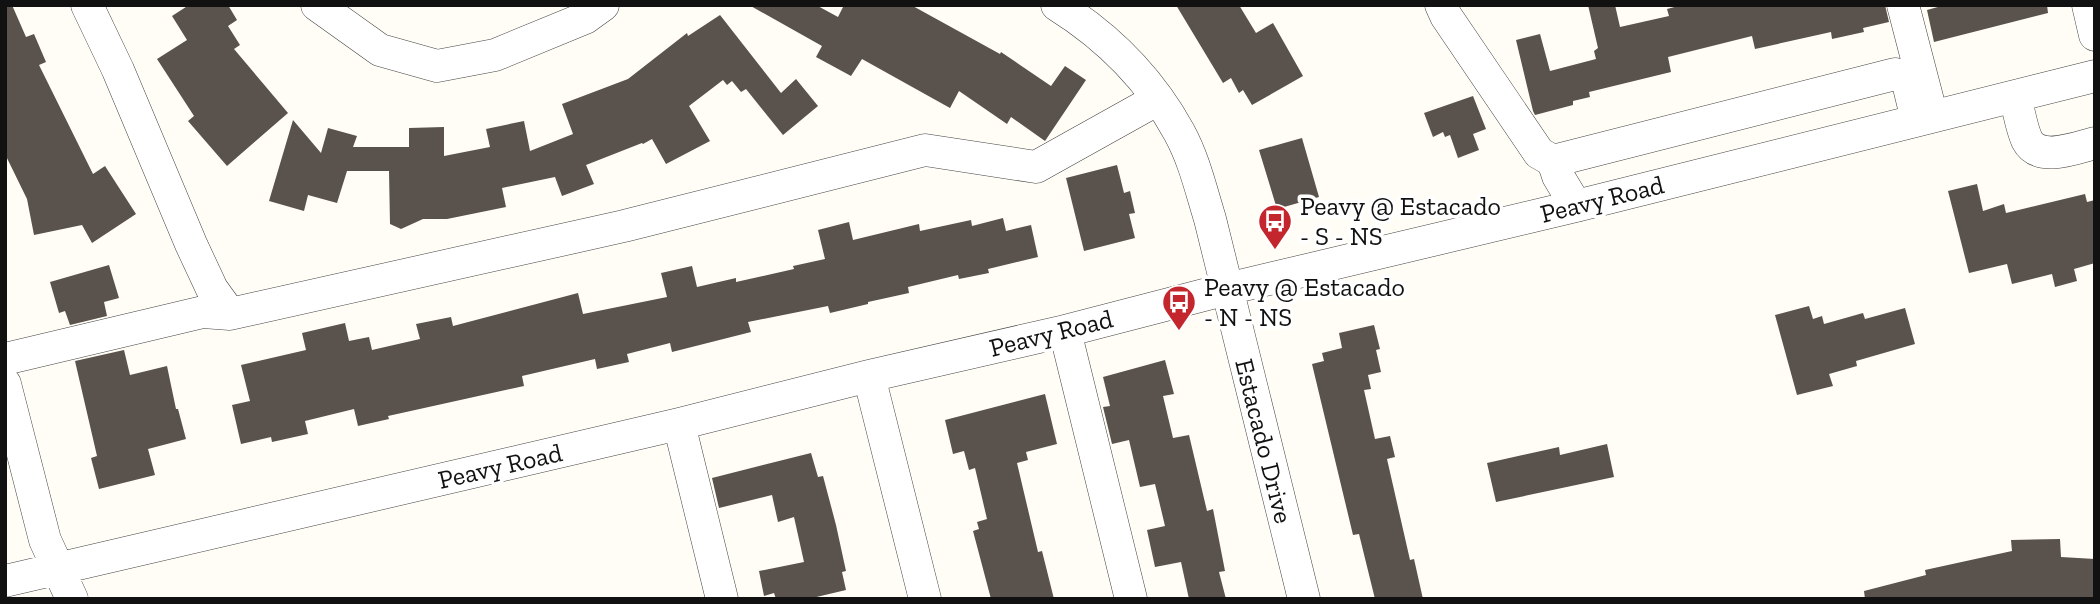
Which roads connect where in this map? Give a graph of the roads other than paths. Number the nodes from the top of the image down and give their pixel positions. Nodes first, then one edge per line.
1 (87, 5) edge
2 (317, 5) edge
3 (603, 5) edge
4 (1057, 5) edge
5 (1441, 5) edge
6 (1903, 5) edge
7 (2088, 5) edge
8 (2095, 35) edge
9 (2095, 76) edge
10 (2015, 97) junction
11 (1158, 99) junction
12 (1924, 118) junction
13 (2095, 143) edge
14 (1553, 162) junction
15 (1576, 206) junction
16 (1227, 289) junction
17 (230, 314) junction
18 (1065, 331) junction
19 (5, 359) edge
20 (869, 376) junction
21 (5, 384) edge
22 (679, 424) junction
23 (58, 569) junction
24 (5, 581) edge
25 (72, 599) edge
26 (722, 599) edge
27 (925, 599) edge
28 (1131, 599) edge
29 (1304, 599) edge

1 - 17 street
2 - 3 street
4 - 11 street, Estacado Drive
5 - 14 street
6 - 12 street
7 - 8 street
9 - 10 street, Peavy Road
10 - 12 street, Peavy Road
10 - 13 street
11 - 16 street, Estacado Drive
11 - 17 street
12 - 14 street
12 - 15 street, Peavy Road
14 - 15 street
15 - 16 street, Peavy Road
16 - 18 street, Peavy Road
16 - 29 street, Estacado Drive
17 - 19 street
18 - 20 street, Peavy Road
18 - 28 street
20 - 22 street, Peavy Road
20 - 27 street
21 - 23 street
22 - 23 street, Peavy Road
22 - 26 street
23 - 24 street, Peavy Road
23 - 25 street

